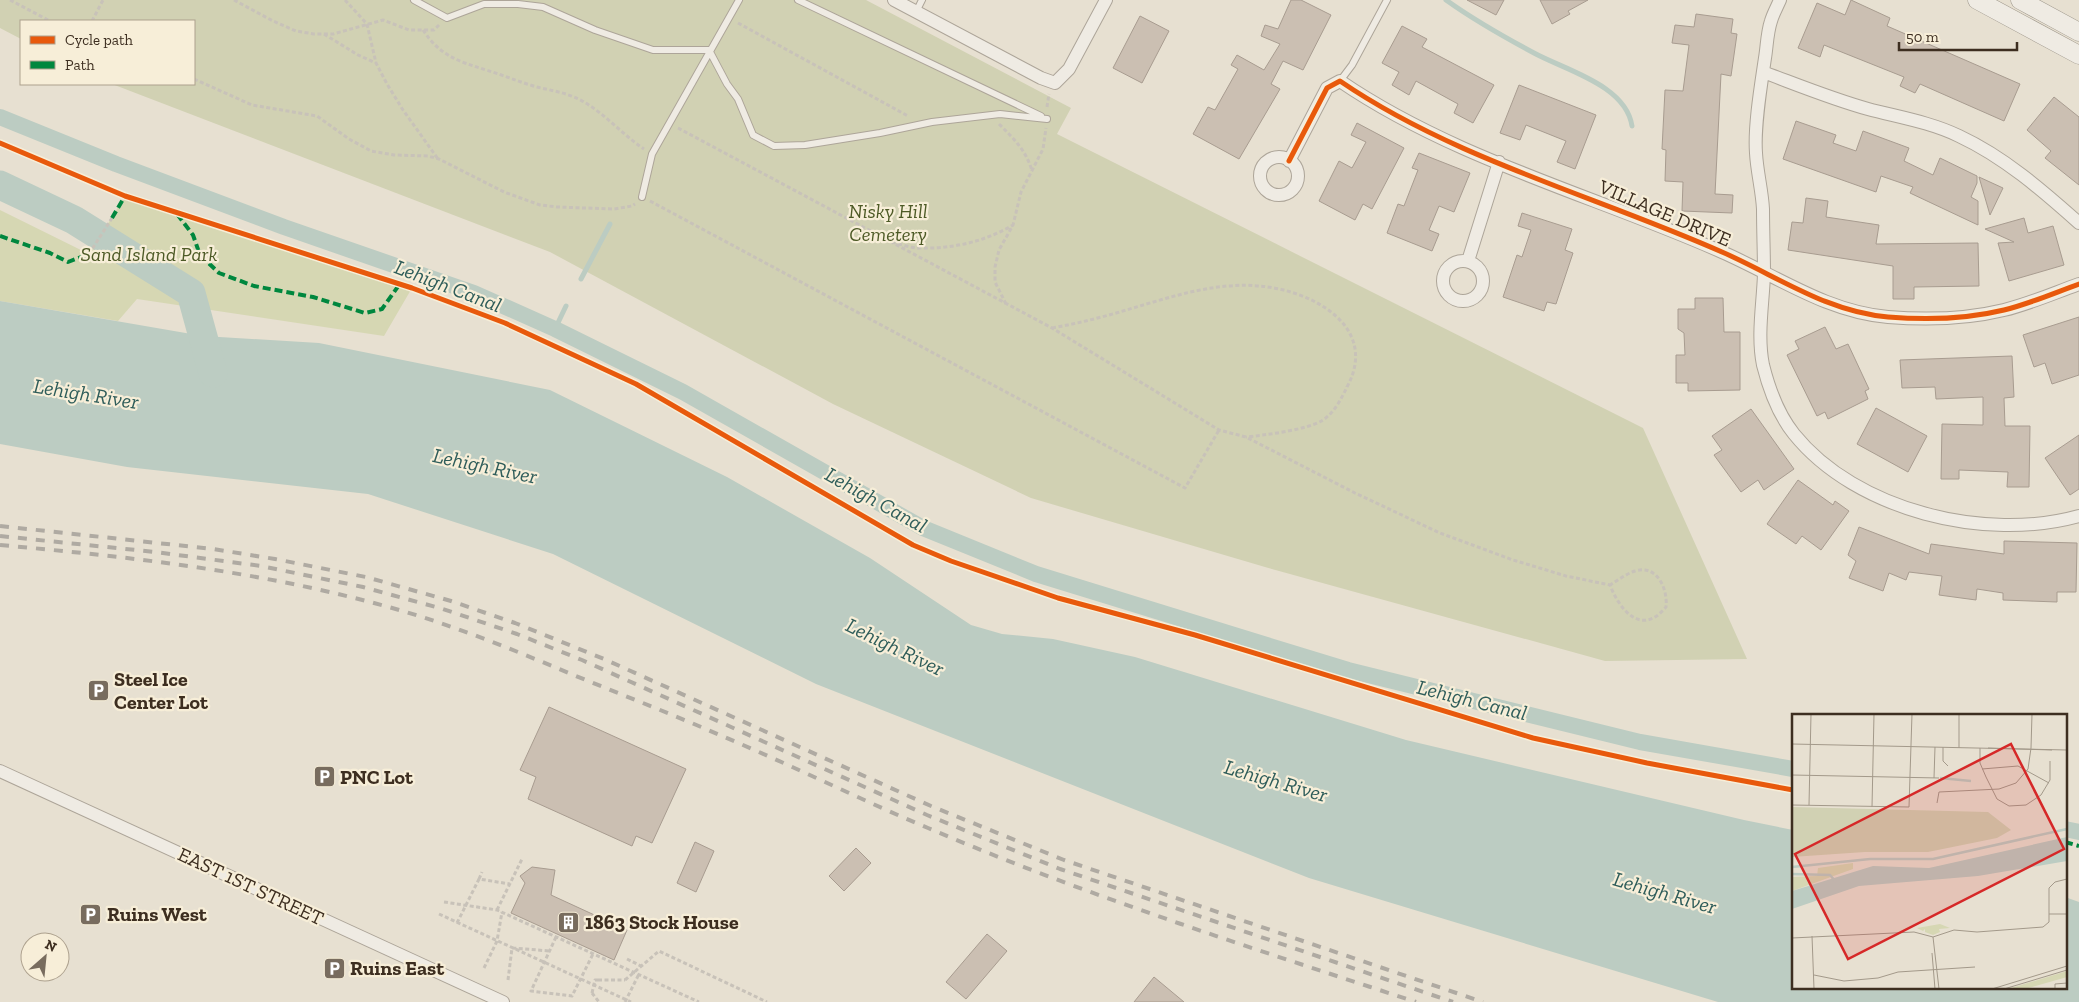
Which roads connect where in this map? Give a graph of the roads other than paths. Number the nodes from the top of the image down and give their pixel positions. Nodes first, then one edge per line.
1 (414, 0) edge
2 (739, 0) edge
3 (798, 0) edge
4 (894, 0) edge
5 (922, 0) edge
6 (1106, 0) edge
7 (1387, 0) edge
8 (1780, 0) edge
9 (1978, 0) edge
10 (2020, 0) edge
11 (916, 12) junction
12 (2076, 45) edge
13 (709, 50) junction
14 (1763, 72) junction
15 (1340, 81) junction
16 (1289, 161) dead end
17 (1499, 162) junction
18 (642, 197) road end
19 (2079, 223) edge
20 (1468, 261) dead end
21 (1764, 273) junction
22 (2079, 284) edge
23 (2079, 516) edge
24 (0, 771) edge
25 (503, 1002) edge

1 - 13 lane
2 - 13 lane
3 - 13 lane
4 - 11 street
5 - 11 lane
6 - 11 street
7 - 15 lane
8 - 14 street
9 - 12 street
10 - 12 street
13 - 18 lane
14 - 19 street
14 - 21 street
15 - 16 street
15 - 17 street, VILLAGE DRIVE
17 - 20 street
17 - 21 street, VILLAGE DRIVE
21 - 22 street, VILLAGE DRIVE
21 - 23 street
24 - 25 street, EAST 1ST STREET

